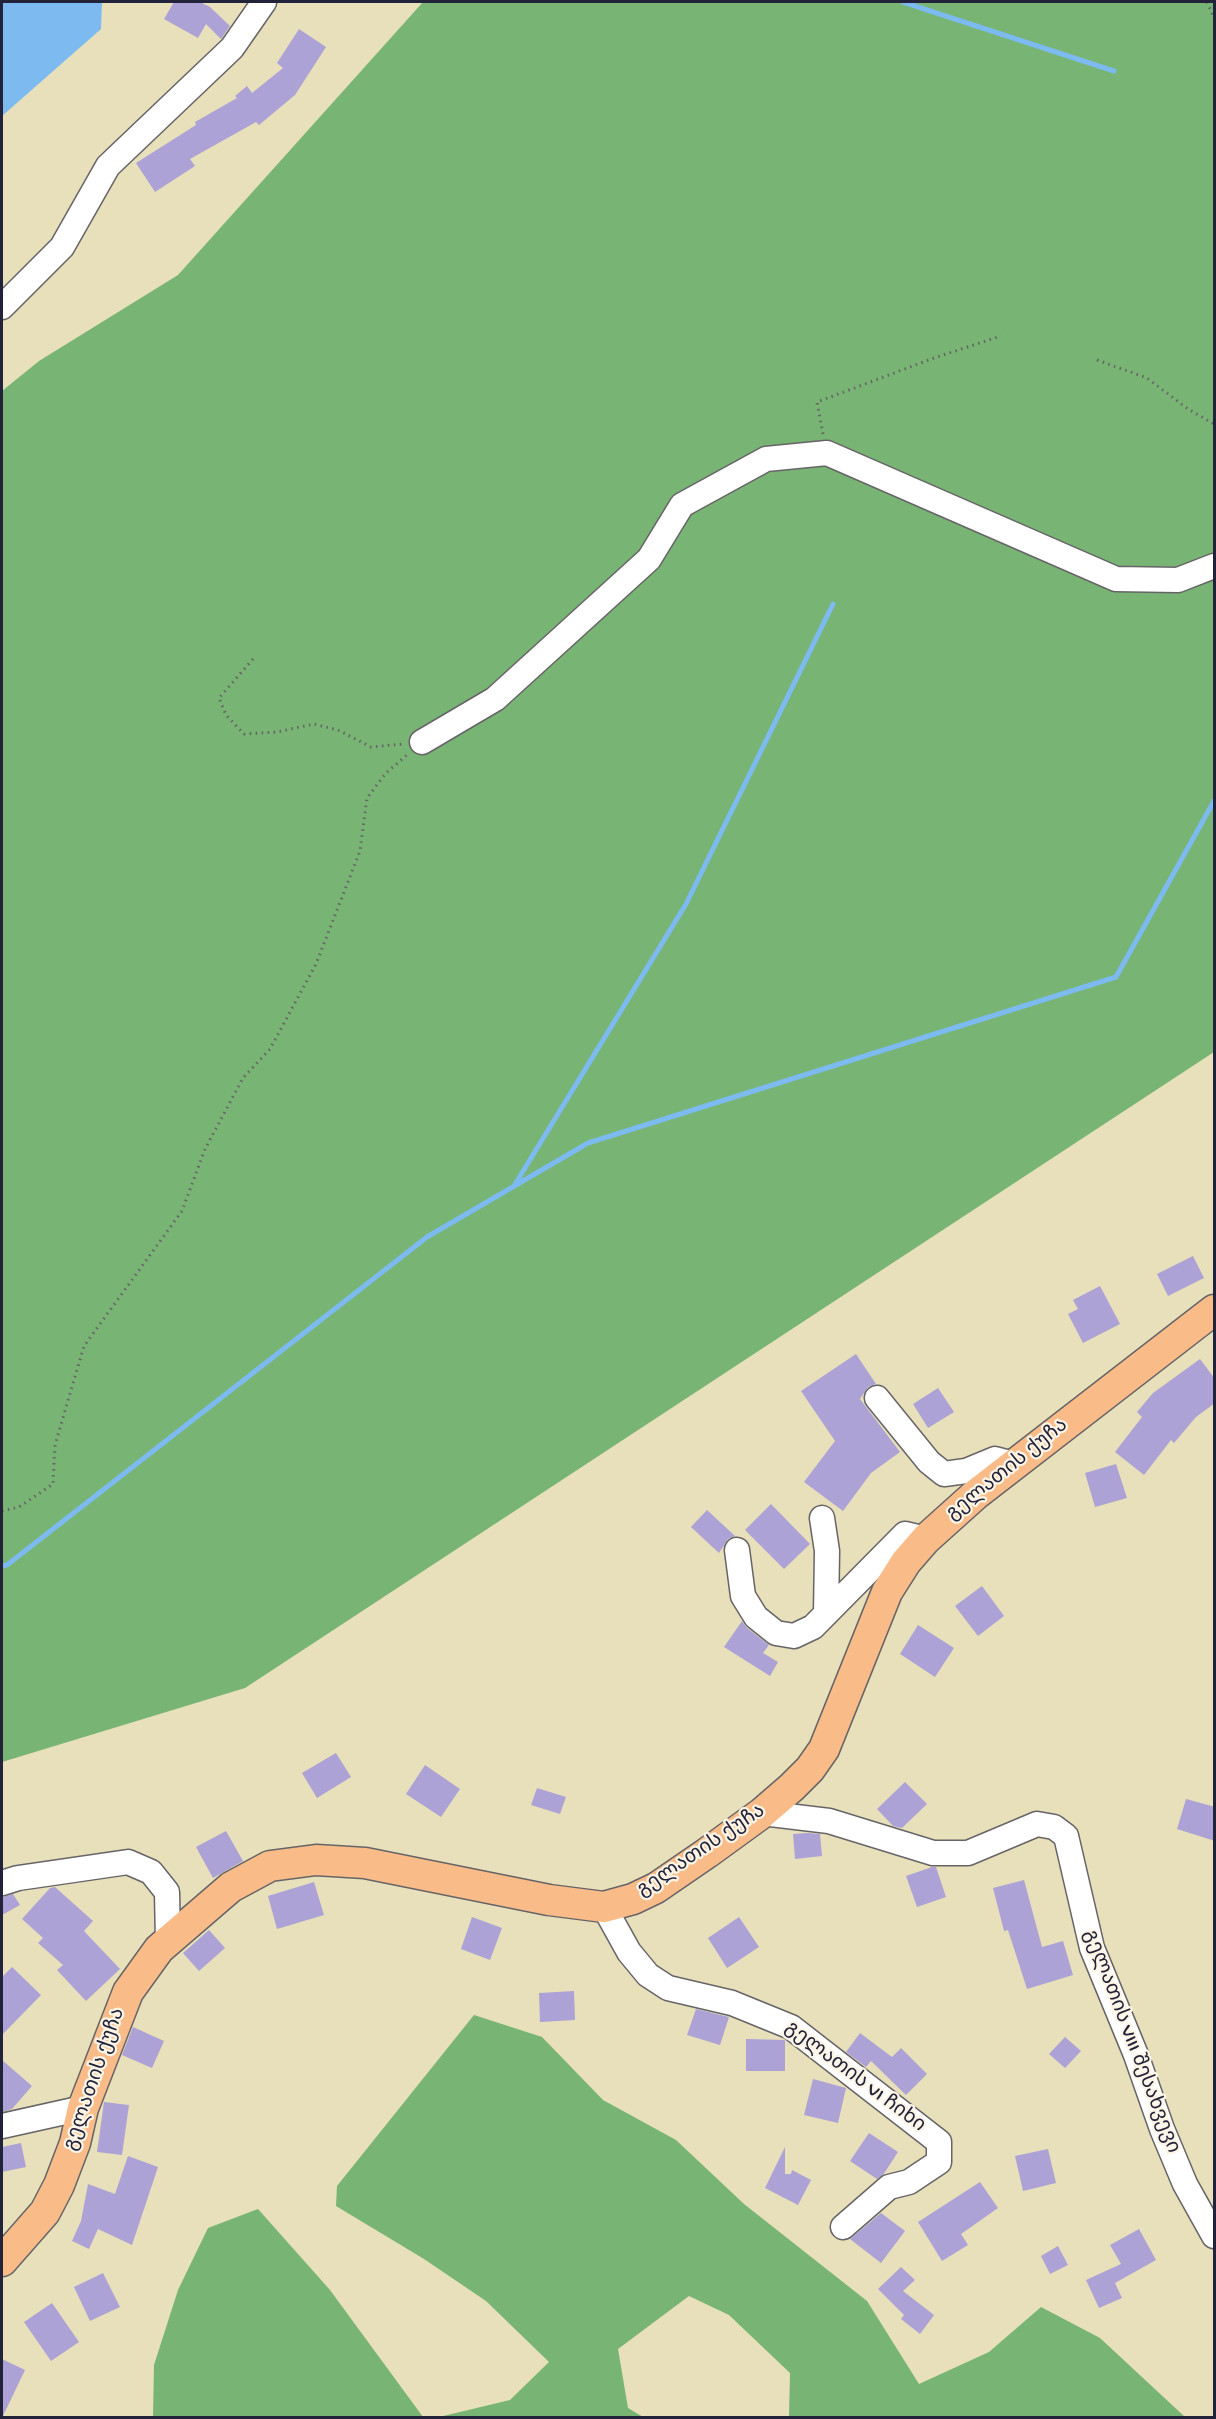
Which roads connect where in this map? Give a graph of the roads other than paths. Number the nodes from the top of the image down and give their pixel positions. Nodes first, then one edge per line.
1 (264, 2) edge
2 (2, 307) edge
3 (1215, 566) edge
4 (422, 742) road end
5 (1215, 1310) edge
6 (877, 1398) dead end
7 (1014, 1464) junction
8 (822, 1518) dead end
9 (926, 1539) junction
10 (737, 1550) dead end
11 (826, 1614) junction
12 (762, 1813) junction
13 (2, 1883) edge
14 (604, 1907) junction
15 (168, 1941) junction
16 (83, 2108) junction
17 (2, 2126) edge
18 (843, 2228) dead end
19 (1215, 2236) edge
20 (2, 2261) edge

1 - 2 street
3 - 4 street
5 - 7 main road, გელათის ქუჩა
6 - 7 street
7 - 9 main road, გელათის ქუჩა
8 - 11 street
9 - 11 street
9 - 12 main road, გელათის ქუჩა
10 - 11 street
12 - 14 main road, გელათის ქუჩა
12 - 19 street, გელათის VIII შესახვევი
13 - 15 street
14 - 15 main road, გელათის ქუჩა
14 - 18 street, გელათის VI ჩიხი
15 - 16 main road, გელათის ქუჩა
16 - 17 street
16 - 20 main road, გელათის ქუჩა

